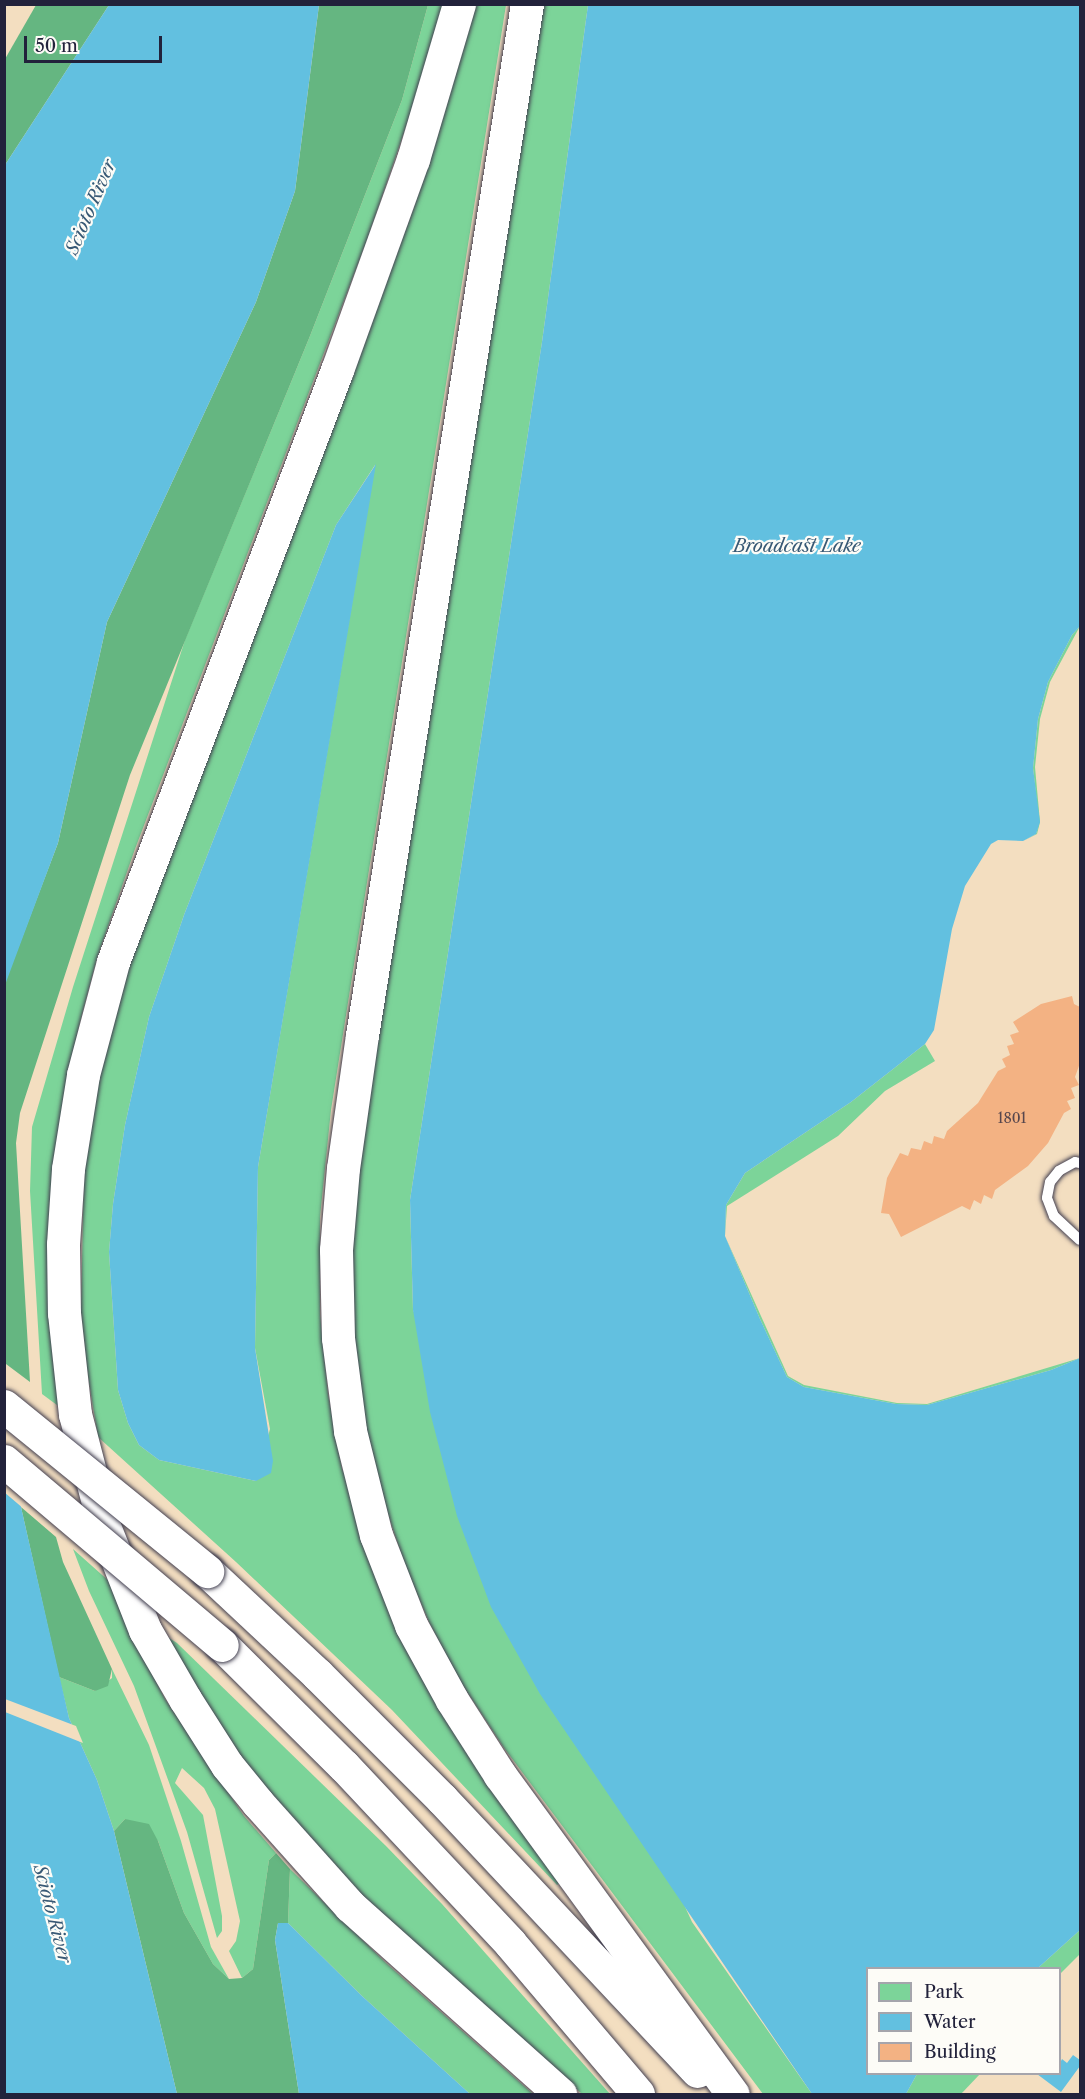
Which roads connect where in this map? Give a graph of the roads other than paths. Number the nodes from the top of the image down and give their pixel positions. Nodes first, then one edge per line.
1 (459, 4) edge
2 (527, 4) edge
3 (1080, 1163) edge
4 (1080, 1240) edge
5 (4, 1406) edge
6 (4, 1461) edge
7 (560, 2094) edge
8 (638, 2094) edge
9 (719, 2094) edge
10 (733, 2094) edge

1 - 7 highway
2 - 10 highway
3 - 4 lane
5 - 9 highway, bridge
6 - 8 highway, bridge

